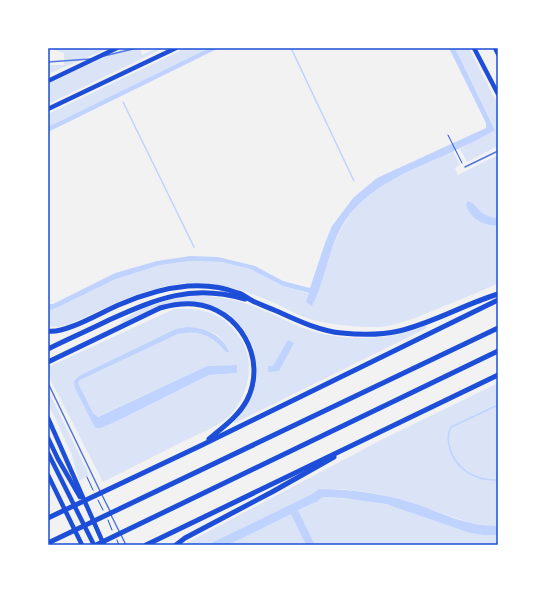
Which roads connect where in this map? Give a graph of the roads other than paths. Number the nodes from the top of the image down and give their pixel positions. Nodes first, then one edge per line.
1 (117, 48) edge
2 (137, 48) edge
3 (176, 48) edge
4 (474, 48) edge
5 (495, 48) edge
6 (498, 54) edge
7 (48, 62) edge
8 (48, 81) edge
9 (498, 94) edge
10 (48, 109) edge
11 (498, 151) edge
12 (465, 167) road end
13 (498, 294) edge
14 (252, 300) junction
15 (498, 300) edge
16 (498, 328) edge
17 (48, 331) edge
18 (48, 349) edge
19 (498, 351) edge
20 (48, 362) edge
21 (498, 375) edge
22 (48, 383) edge
23 (48, 418) edge
24 (375, 434) junction
25 (48, 438) edge
26 (200, 446) junction
27 (48, 453) edge
28 (48, 475) edge
29 (75, 484) junction
30 (48, 518) edge
31 (48, 543) edge
32 (81, 543) edge
33 (95, 545) edge
34 (104, 545) edge
35 (126, 545) edge
36 (146, 545) edge
37 (176, 545) edge

1 - 8 highway
2 - 7 lane
3 - 10 highway
4 - 9 highway
5 - 6 highway
11 - 12 lane
13 - 14 highway
14 - 17 highway
14 - 18 highway
15 - 26 highway
16 - 31 highway
19 - 33 highway
20 - 26 highway
21 - 24 highway
22 - 35 lane
23 - 29 highway
24 - 36 highway
24 - 37 highway
25 - 29 highway
26 - 30 highway
27 - 33 highway
28 - 32 highway
29 - 34 highway

